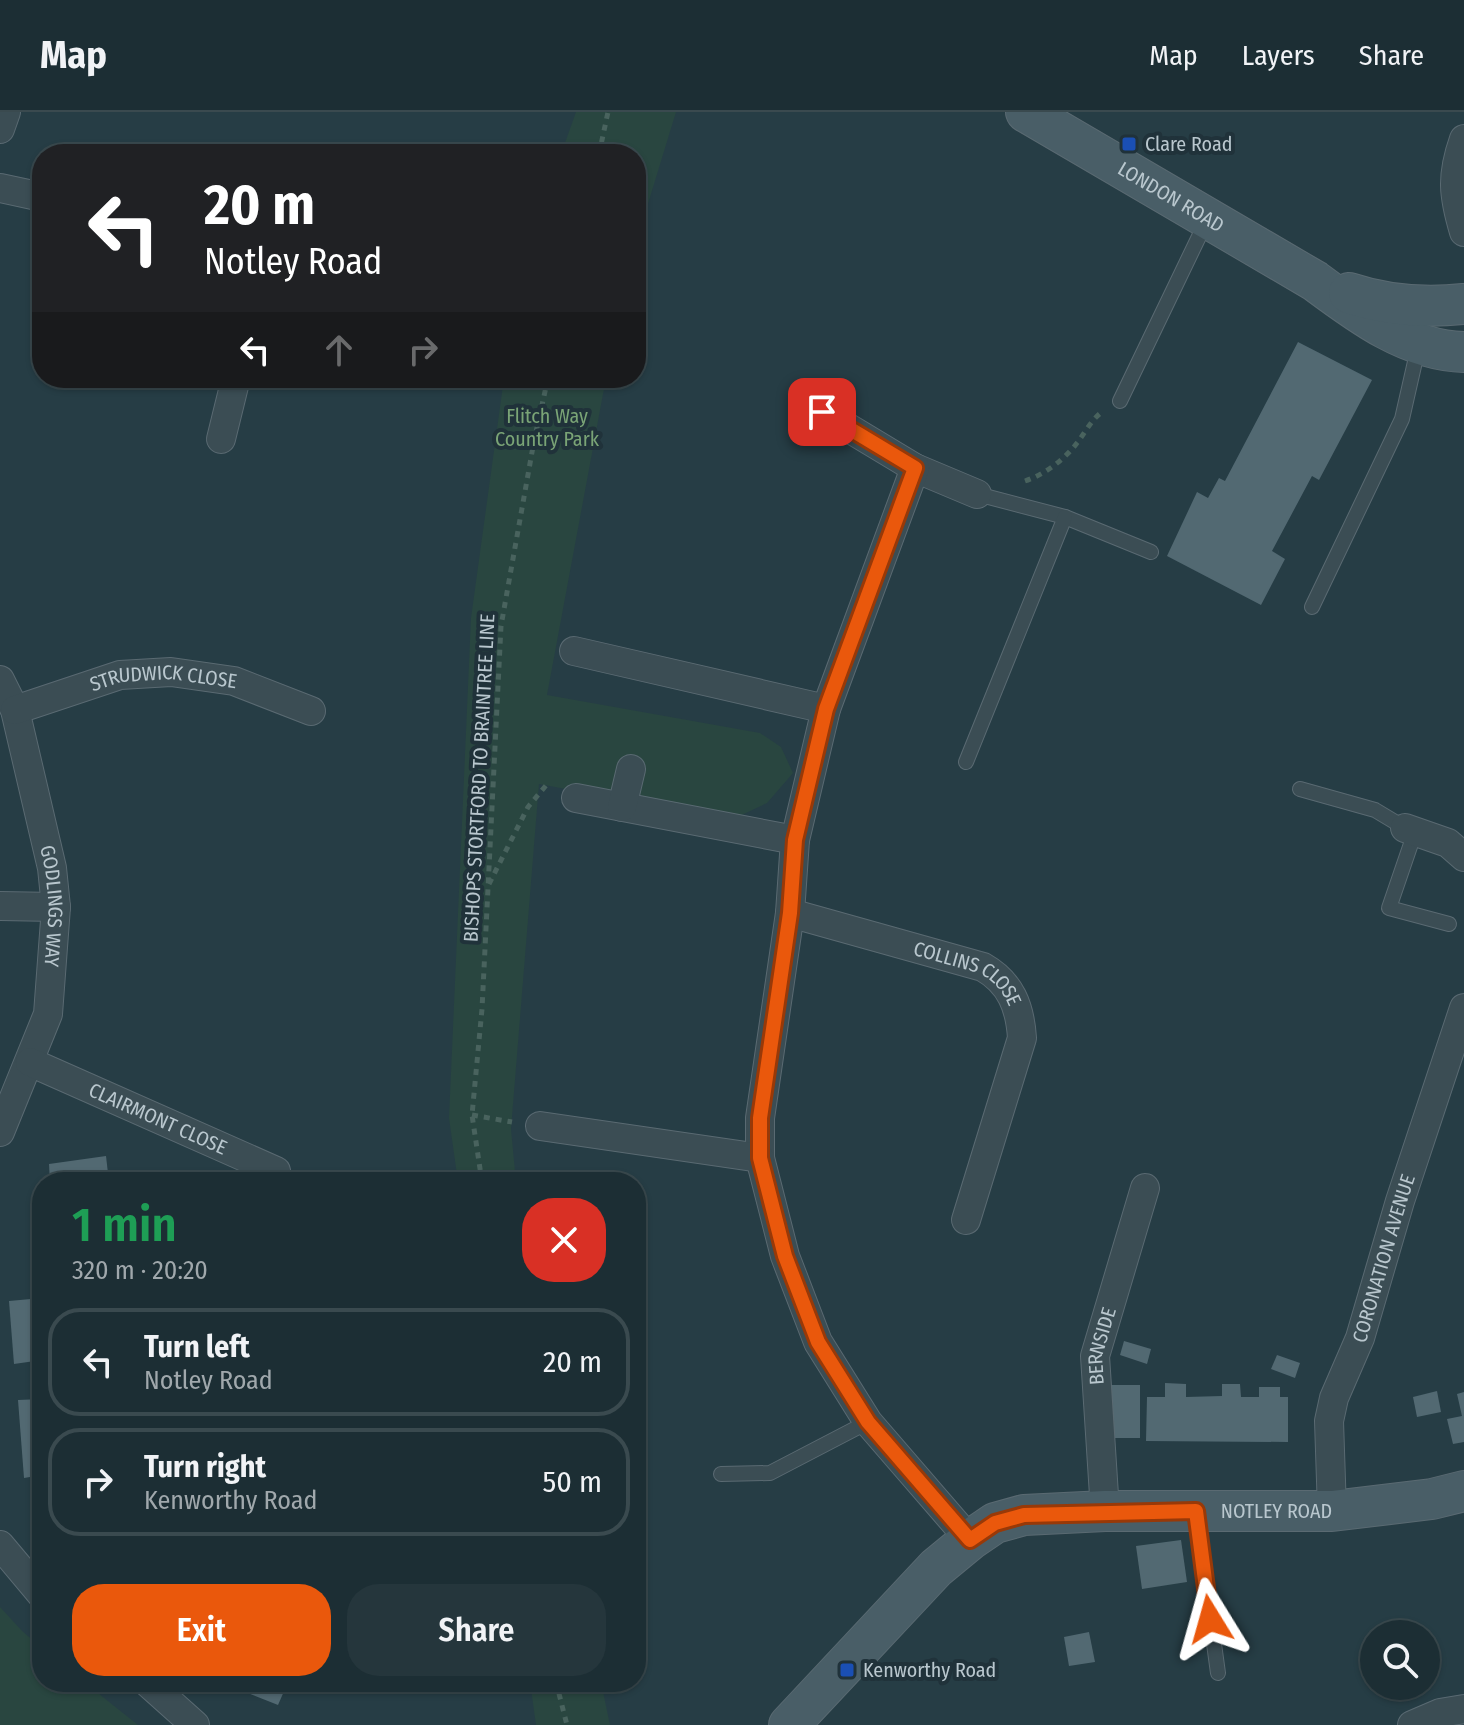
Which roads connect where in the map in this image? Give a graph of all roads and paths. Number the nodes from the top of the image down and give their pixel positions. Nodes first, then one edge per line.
1 (6, 112) edge
2 (608, 112) edge
3 (1026, 112) edge
4 (0, 129) edge
5 (1464, 139) edge
6 (601, 144) edge
7 (0, 188) edge
8 (32, 195) edge
9 (1208, 218) junction
10 (1464, 232) edge
11 (1315, 281) junction
12 (1464, 304) edge
13 (1419, 344) junction
14 (1464, 352) edge
15 (234, 388) edge
16 (546, 388) edge
17 (1120, 401) joint
18 (822, 412) dead end
19 (221, 439) dead end
20 (915, 468) junction
21 (977, 494) junction
22 (1065, 517) junction
23 (1151, 552) dead end
24 (1312, 607) dead end
25 (574, 651) dead end
26 (0, 680) edge
27 (826, 709) junction
28 (15, 710) junction
29 (311, 711) dead end
30 (966, 762) dead end
31 (631, 769) dead end
32 (1300, 789) dead end
33 (576, 798) joint
34 (622, 807) junction
35 (1410, 830) junction
36 (795, 840) junction
37 (1464, 857) edge
38 (488, 887) junction
39 (0, 906) edge
40 (56, 907) junction
41 (790, 913) junction
42 (1449, 924) dead end
43 (1464, 1008) edge
44 (30, 1062) junction
45 (472, 1115) junction
46 (540, 1126) joint
47 (0, 1132) edge
48 (760, 1158) junction
49 (276, 1172) edge
50 (481, 1172) edge
51 (1145, 1188) dead end
52 (966, 1220) dead end
53 (868, 1422) junction
54 (721, 1474) dead end
55 (1464, 1491) edge
56 (1105, 1511) junction
57 (1196, 1511) junction
58 (1332, 1511) junction
59 (970, 1540) junction
60 (0, 1545) edge
61 (32, 1583) edge
62 (1218, 1673) dead end
63 (158, 1692) edge
64 (559, 1692) edge
65 (1464, 1709) edge
66 (195, 1725) edge
67 (567, 1725) edge
68 (789, 1725) edge
69 (1412, 1725) edge

1 - 4 street
2 - 6 path
3 - 9 street, LONDON ROAD
5 - 10 street
7 - 8 street
9 - 11 street, LONDON ROAD
9 - 17 lane
11 - 12 street, LONDON ROAD
11 - 13 street, LONDON ROAD
13 - 14 street, LONDON ROAD
13 - 24 lane
15 - 19 street
16 - 38 path, BISHOPS STORTFORD TO BRAINTREE LINE
17 - 21 path
18 - 20 street
20 - 21 street
20 - 27 street
21 - 22 lane
22 - 23 lane
22 - 30 lane
25 - 27 street
26 - 28 street, GODLINGS WAY
27 - 36 street
28 - 29 street, STRUDWICK CLOSE
28 - 40 street, GODLINGS WAY
31 - 34 street
32 - 35 lane
33 - 34 street
33 - 38 path
34 - 36 street
35 - 37 street
35 - 42 lane
36 - 41 street
38 - 45 path, BISHOPS STORTFORD TO BRAINTREE LINE
39 - 40 street
40 - 44 street, GODLINGS WAY
41 - 48 street
41 - 52 street, COLLINS CLOSE
43 - 58 street, CORONATION AVENUE
44 - 47 street, GODLINGS WAY
44 - 49 street, CLAIRMONT CLOSE
45 - 46 path
45 - 50 path, BISHOPS STORTFORD TO BRAINTREE LINE
46 - 48 street
48 - 53 street
51 - 56 street, BERNSIDE
53 - 54 lane
53 - 59 street
55 - 58 street, NOTLEY ROAD
56 - 57 street, NOTLEY ROAD
56 - 59 street, NOTLEY ROAD
57 - 58 street, NOTLEY ROAD
57 - 62 lane
59 - 68 street, NOTLEY ROAD
60 - 61 street
63 - 66 street
64 - 67 path
65 - 69 street

